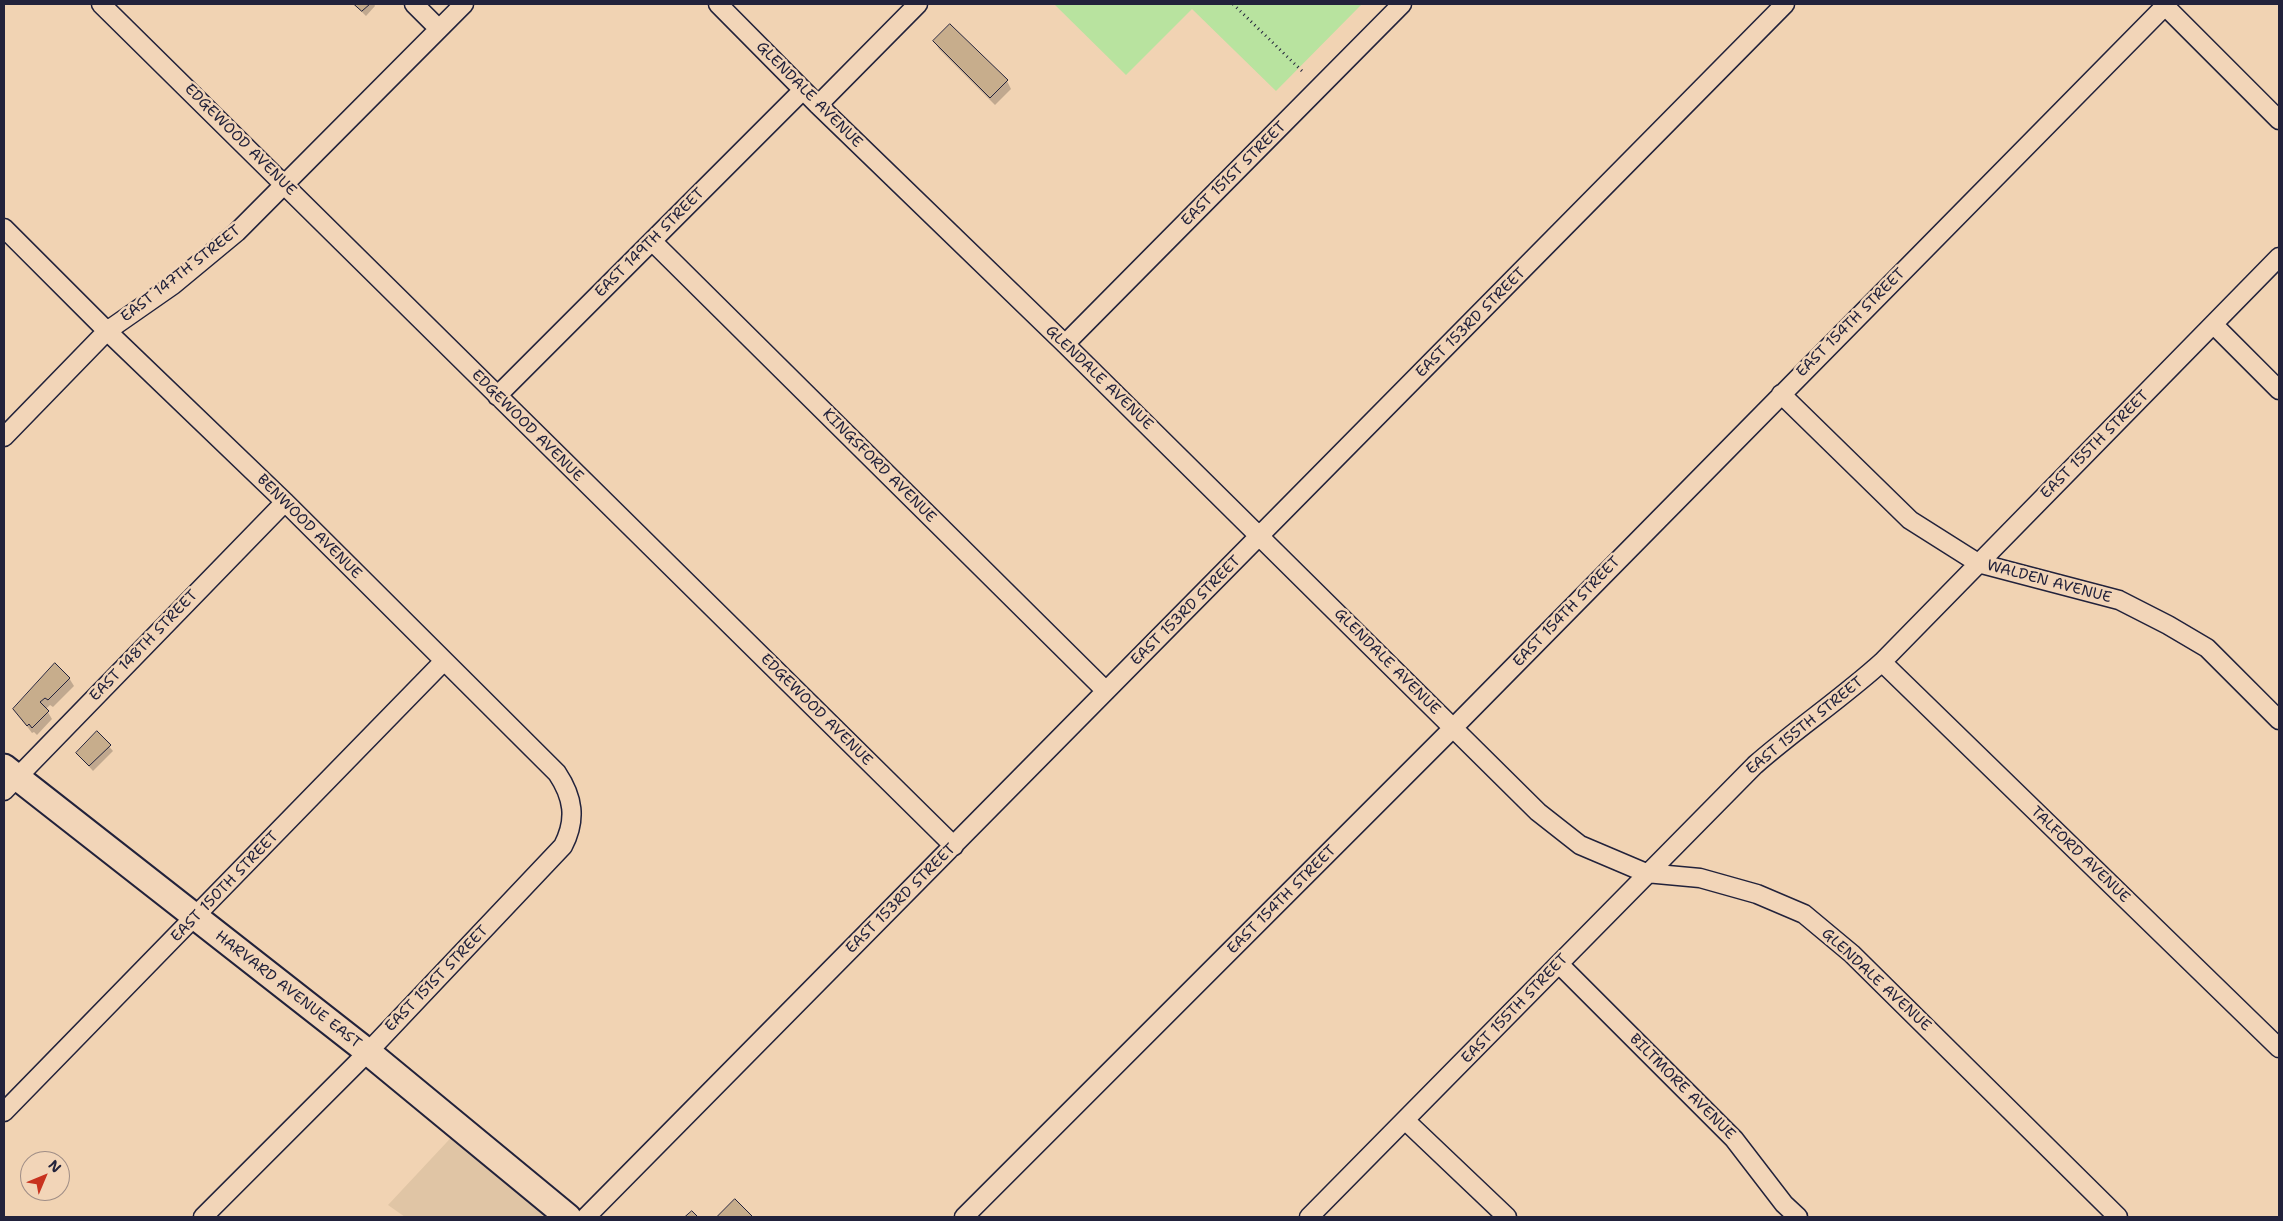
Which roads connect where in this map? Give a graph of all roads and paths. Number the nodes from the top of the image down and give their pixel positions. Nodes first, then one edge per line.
1 (101, 4) edge
2 (414, 4) edge
3 (464, 4) edge
4 (718, 4) edge
5 (918, 4) edge
6 (1233, 4) edge
7 (1402, 4) edge
8 (1785, 4) edge
9 (2166, 5) edge
10 (439, 29) junction
11 (1302, 71) dead end
12 (803, 90) junction
13 (818, 105) junction
14 (2279, 120) edge
15 (284, 184) junction
16 (4, 228) edge
17 (652, 241) junction
18 (2279, 257) edge
19 (2214, 325) junction
20 (107, 331) junction
21 (1065, 344) junction
22 (2279, 390) edge
23 (1782, 394) junction
24 (497, 396) junction
25 (4, 437) edge
26 (285, 502) junction
27 (1260, 537) junction
28 (1978, 563) junction
29 (444, 661) junction
30 (1882, 662) junction
31 (1106, 691) junction
32 (2279, 720) edge
33 (1454, 727) junction
34 (8, 779) edge
35 (563, 846) joint
36 (954, 846) junction
37 (1646, 873) junction
38 (195, 918) junction
39 (1559, 964) junction
40 (2279, 1048) edge
41 (368, 1052) junction
42 (4, 1112) edge
43 (1406, 1121) junction
44 (203, 1217) edge
45 (568, 1217) edge
46 (586, 1217) edge
47 (964, 1217) edge
48 (1309, 1217) edge
49 (1507, 1217) edge
50 (1798, 1217) edge
51 (2118, 1217) edge

1 - 15 street, EDGEWOOD AVENUE
2 - 10 street
3 - 10 street, EAST 147TH STREET
4 - 12 street, GLENDALE AVENUE
5 - 13 street
6 - 11 path
7 - 21 street, EAST 151ST STREET
8 - 27 street, EAST 153RD STREET
9 - 14 street
9 - 23 street, EAST 154TH STREET
10 - 15 street, EAST 147TH STREET
12 - 13 street, GLENDALE AVENUE
12 - 17 street, EAST 149TH STREET
13 - 21 street, GLENDALE AVENUE
15 - 20 street, EAST 147TH STREET
15 - 24 street, EDGEWOOD AVENUE
16 - 20 street, BENWOOD AVENUE
17 - 24 street, EAST 149TH STREET
17 - 31 street, KINGSFORD AVENUE
18 - 19 street, EAST 155TH STREET
19 - 22 street
19 - 28 street, EAST 155TH STREET
20 - 25 street, EAST 147TH STREET
20 - 26 street, BENWOOD AVENUE
21 - 27 street, GLENDALE AVENUE
23 - 28 street, WALDEN AVENUE
23 - 33 street, EAST 154TH STREET
24 - 36 street, EDGEWOOD AVENUE
26 - 29 street, BENWOOD AVENUE
26 - 34 street, EAST 148TH STREET
27 - 31 street, EAST 153RD STREET
27 - 33 street, GLENDALE AVENUE
28 - 30 street, EAST 155TH STREET
28 - 32 street, WALDEN AVENUE
29 - 35 street, BENWOOD AVENUE
29 - 38 street, EAST 150TH STREET
30 - 37 street, EAST 155TH STREET
30 - 40 street, TALFORD AVENUE
31 - 36 street, EAST 153RD STREET
33 - 37 street, GLENDALE AVENUE
33 - 47 street, EAST 154TH STREET
34 - 38 main road, HARVARD AVENUE EAST
35 - 41 street, EAST 151ST STREET
36 - 46 street, EAST 153RD STREET
37 - 39 street, EAST 155TH STREET
37 - 51 street, GLENDALE AVENUE
38 - 41 main road, HARVARD AVENUE EAST
38 - 42 street, EAST 150TH STREET
39 - 43 street, EAST 155TH STREET
39 - 50 street, BILTMORE AVENUE
41 - 44 street, EAST 151ST STREET
41 - 45 main road, HARVARD AVENUE EAST
43 - 48 street, EAST 155TH STREET
43 - 49 street

